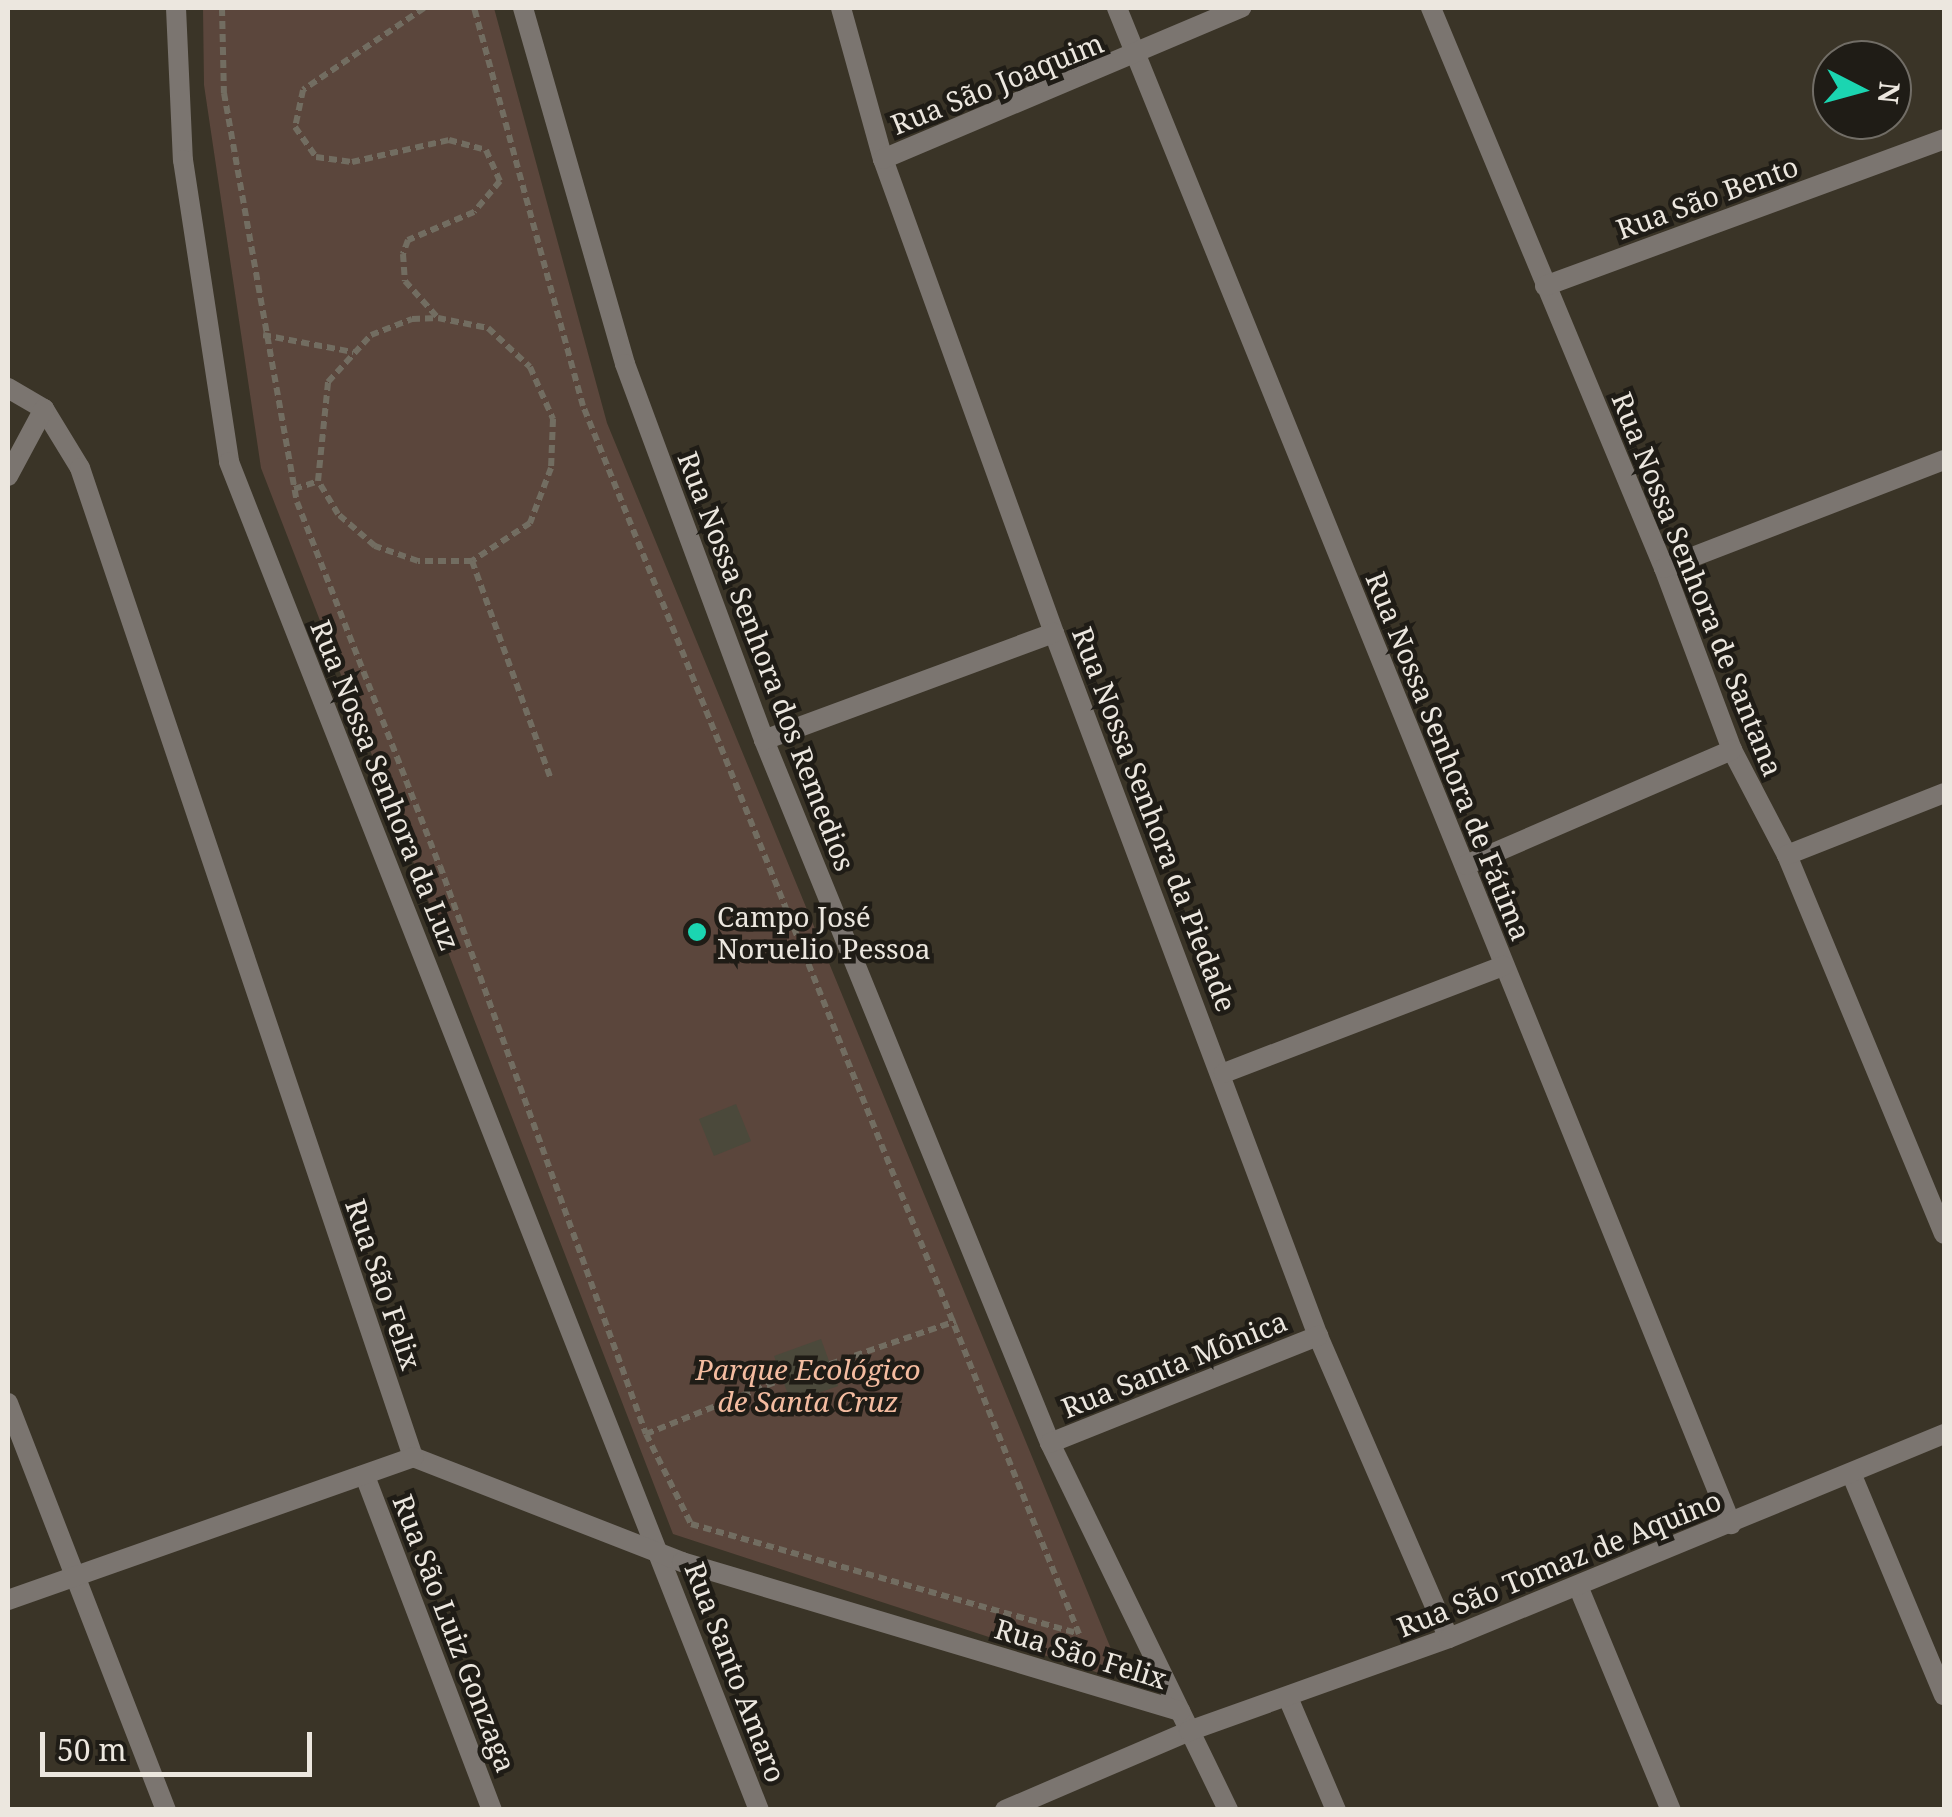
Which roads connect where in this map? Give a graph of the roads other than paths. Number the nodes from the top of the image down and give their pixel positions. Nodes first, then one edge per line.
1 (176, 8) edge
2 (523, 8) edge
3 (841, 8) edge
4 (1117, 8) edge
5 (1241, 8) edge
6 (1437, 9) edge
7 (1137, 56) junction
8 (1944, 140) edge
9 (882, 159) junction
10 (1544, 286) junction
11 (8, 388) edge
12 (44, 409) junction
13 (1944, 460) edge
14 (8, 476) edge
15 (1664, 568) junction
16 (1054, 634) junction
17 (764, 740) junction
18 (1732, 750) junction
19 (1944, 793) edge
20 (1787, 856) junction
21 (1466, 865) junction
22 (1503, 966) junction
23 (1224, 1073) junction
24 (1944, 1234) edge
25 (1318, 1336) junction
26 (8, 1403) edge
27 (1944, 1434) edge
28 (1050, 1443) junction
29 (413, 1457) junction
30 (1852, 1473) junction
31 (365, 1476) junction
32 (1731, 1524) junction
33 (661, 1554) junction
34 (72, 1578) junction
35 (1578, 1586) junction
36 (8, 1600) edge
37 (1448, 1638) junction
38 (1944, 1695) edge
39 (1289, 1700) junction
40 (1185, 1721) junction
41 (166, 1810) edge
42 (492, 1810) edge
43 (759, 1810) edge
44 (1005, 1810) edge
45 (1228, 1810) edge
46 (1336, 1810) edge
47 (1671, 1810) edge

1 - 33 street, Rua Nossa Senhora da Luz
2 - 17 street, Rua Nossa Senhora dos Remedios
3 - 9 street, Rua Nossa Senhora da Piedade
4 - 7 street, Rua Nossa Senhora de Fátima
5 - 7 street, Rua São Joaquim
6 - 10 street, Rua Nossa Senhora de Santana
7 - 9 street, Rua São Joaquim
7 - 21 street, Rua Nossa Senhora de Fátima
8 - 10 street, Rua São Bento
9 - 16 street, Rua Nossa Senhora da Piedade
10 - 15 street, Rua Nossa Senhora de Santana
11 - 12 street, Rua São Felix
12 - 14 street
12 - 29 street, Rua São Felix
13 - 15 street
15 - 18 street, Rua Nossa Senhora de Santana
16 - 17 street
16 - 23 street, Rua Nossa Senhora da Piedade
17 - 28 street, Rua Nossa Senhora dos Remedios
18 - 20 street, Rua Nossa Senhora de Santana
18 - 21 street
19 - 20 street
20 - 24 street, Rua Nossa Senhora de Santana
21 - 22 street, Rua Nossa Senhora de Fátima
22 - 23 street
22 - 32 street, Rua Nossa Senhora de Fátima
23 - 25 street, Rua Nossa Senhora da Piedade
25 - 28 street, Rua Santa Mônica
25 - 37 street, Rua Nossa Senhora da Piedade
26 - 34 street
27 - 30 street, Rua São Tomaz de Aquino
28 - 40 street, Rua Nossa Senhora dos Remedios
29 - 31 street
29 - 33 street, Rua São Felix
30 - 32 street, Rua São Tomaz de Aquino
30 - 38 street
31 - 34 street
31 - 42 street, Rua São Luiz Gonzaga
32 - 35 street, Rua São Tomaz de Aquino
33 - 40 street, Rua São Felix
33 - 43 street, Rua Santo Amaro
34 - 36 street
34 - 41 street
35 - 37 street, Rua São Tomaz de Aquino
35 - 47 street
37 - 39 street, Rua São Tomaz de Aquino
39 - 40 street, Rua São Tomaz de Aquino
39 - 46 street
40 - 44 street, Rua São Tomaz de Aquino
40 - 45 street, Rua Nossa Senhora dos Remedios

